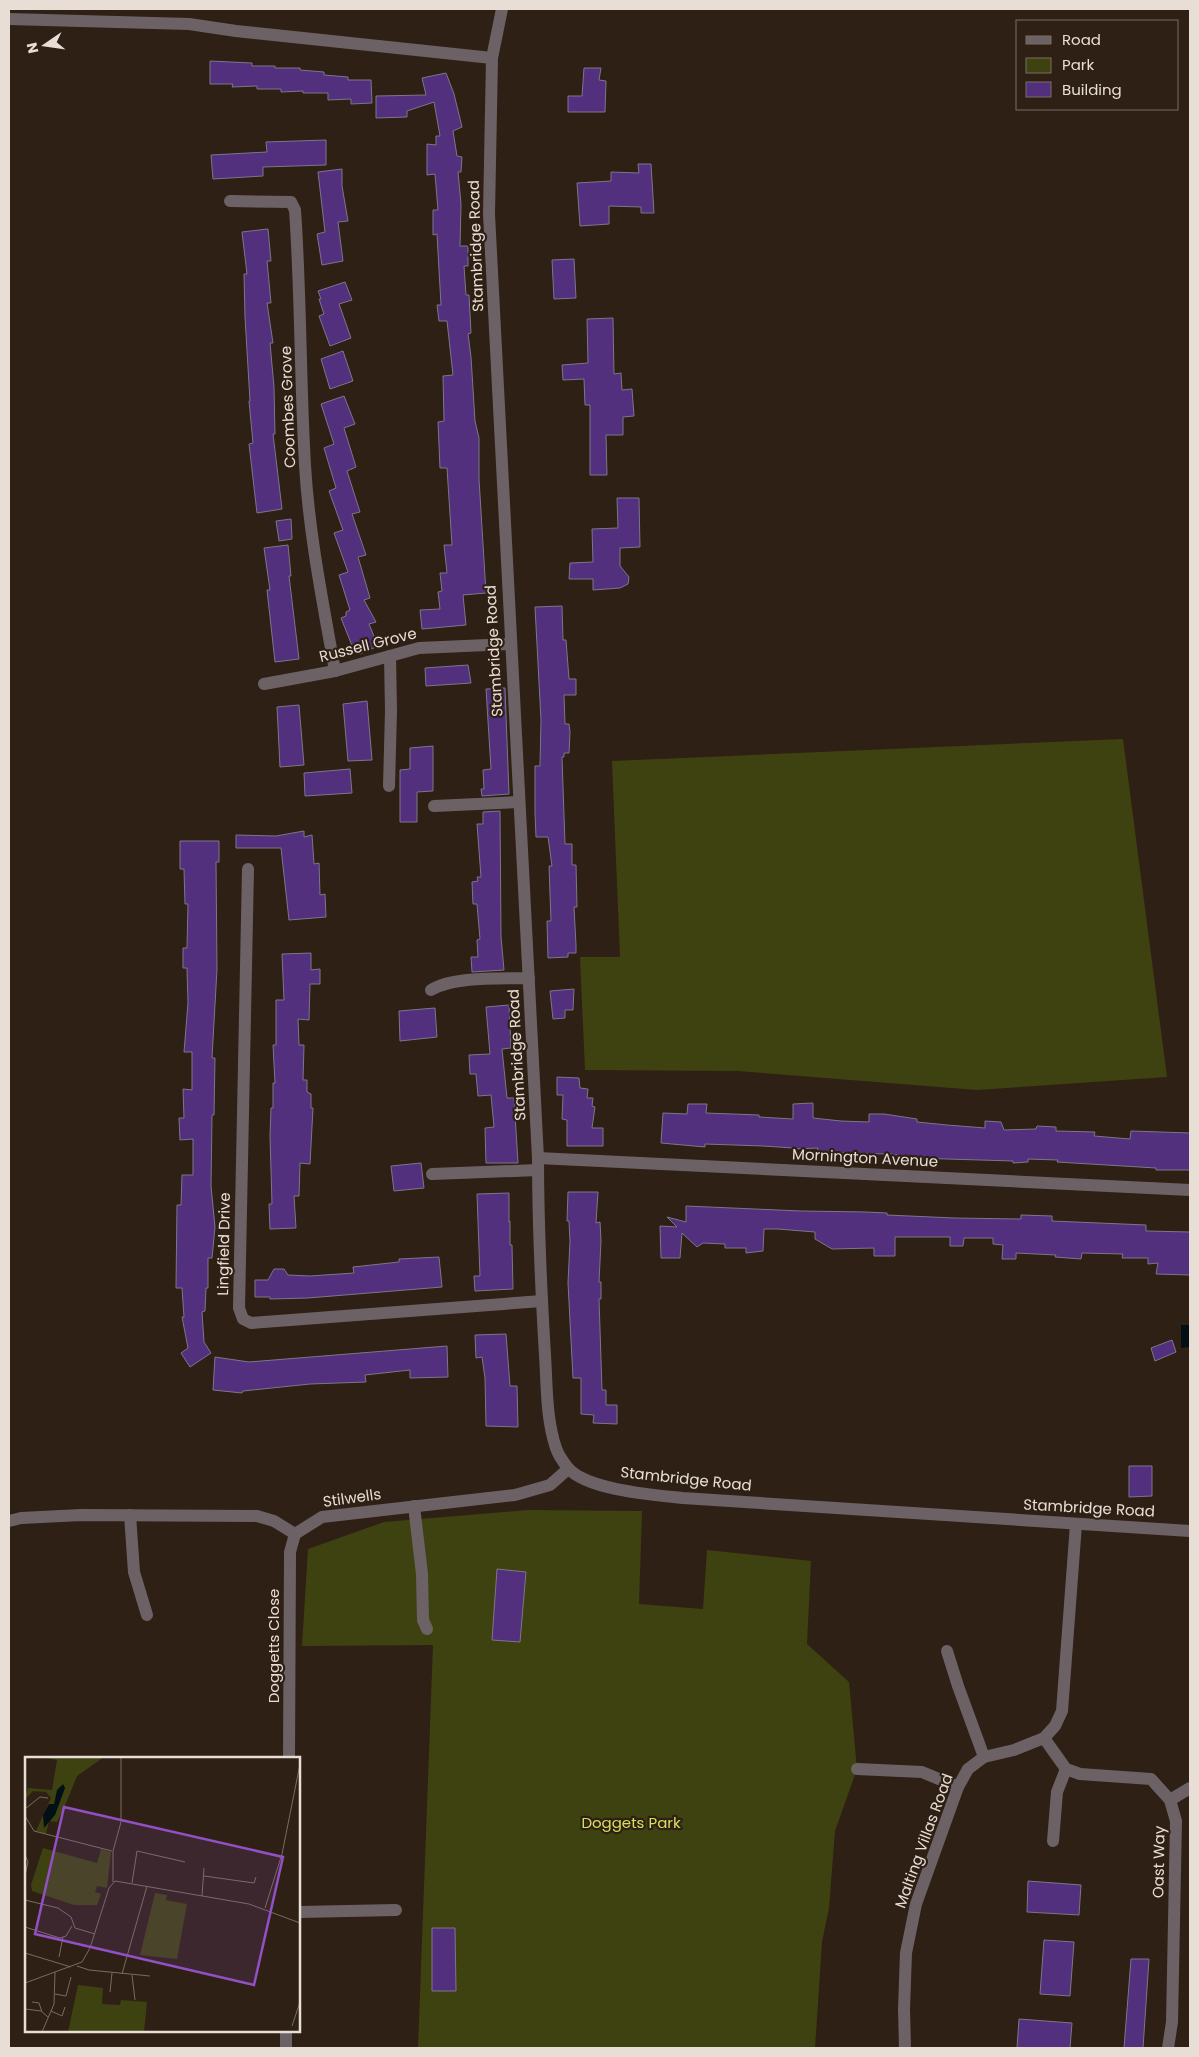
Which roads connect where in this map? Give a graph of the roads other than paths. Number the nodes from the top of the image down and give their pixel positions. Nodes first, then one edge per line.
1 (502, 9) edge
2 (9, 19) edge
3 (492, 58) junction
4 (230, 202) dead end
5 (510, 644) junction
6 (390, 656) junction
7 (335, 671) junction
8 (264, 684) dead end
9 (389, 786) dead end
10 (519, 802) junction
11 (434, 806) dead end
12 (248, 869) dead end
13 (529, 978) junction
14 (431, 990) dead end
15 (538, 1164) junction
16 (432, 1174) dead end
17 (1190, 1190) edge
18 (542, 1300) junction
19 (568, 1469) junction
20 (414, 1506) junction
21 (130, 1515) junction
22 (9, 1520) edge
23 (1076, 1524) junction
24 (1190, 1531) edge
25 (295, 1534) junction
26 (147, 1616) dead end
27 (427, 1629) dead end
28 (948, 1651) dead end
29 (1044, 1738) junction
30 (289, 1757) edge
31 (984, 1758) junction
32 (1066, 1769) junction
33 (857, 1770) dead end
34 (958, 1787) junction
35 (1190, 1788) edge
36 (1170, 1800) junction
37 (1053, 1841) dead end
38 (396, 1910) dead end
39 (300, 1912) edge
40 (286, 2032) edge
41 (286, 2048) edge
42 (905, 2048) edge
43 (1168, 2048) edge

1 - 3 street, Stambridge Road
2 - 3 street
3 - 5 street, Stambridge Road
4 - 7 street, Coombes Grove
5 - 6 street, Russell Grove
5 - 10 street, Stambridge Road
6 - 7 street, Russell Grove
6 - 9 street
7 - 8 street, Russell Grove
10 - 11 street
10 - 13 street, Stambridge Road
12 - 18 street, Lingfield Drive
13 - 14 street
13 - 15 street, Stambridge Road
15 - 16 street, Mornington Avenue
15 - 17 street, Mornington Avenue
15 - 18 street, Stambridge Road
18 - 19 street, Stambridge Road
19 - 20 street, Stilwells
19 - 23 street, Stambridge Road
20 - 25 street, Stilwells
20 - 27 street
21 - 22 street
21 - 25 street
21 - 26 street
23 - 24 street, Stambridge Road
23 - 29 street
25 - 30 street, Doggetts Close
28 - 31 street
29 - 31 street, Malting Villas Road
29 - 32 street
31 - 34 street, Malting Villas Road
32 - 36 street, Oast Way
32 - 37 street
33 - 34 street
34 - 42 street, Malting Villas Road
35 - 36 street
36 - 43 street, Oast Way
38 - 39 street
40 - 41 street

